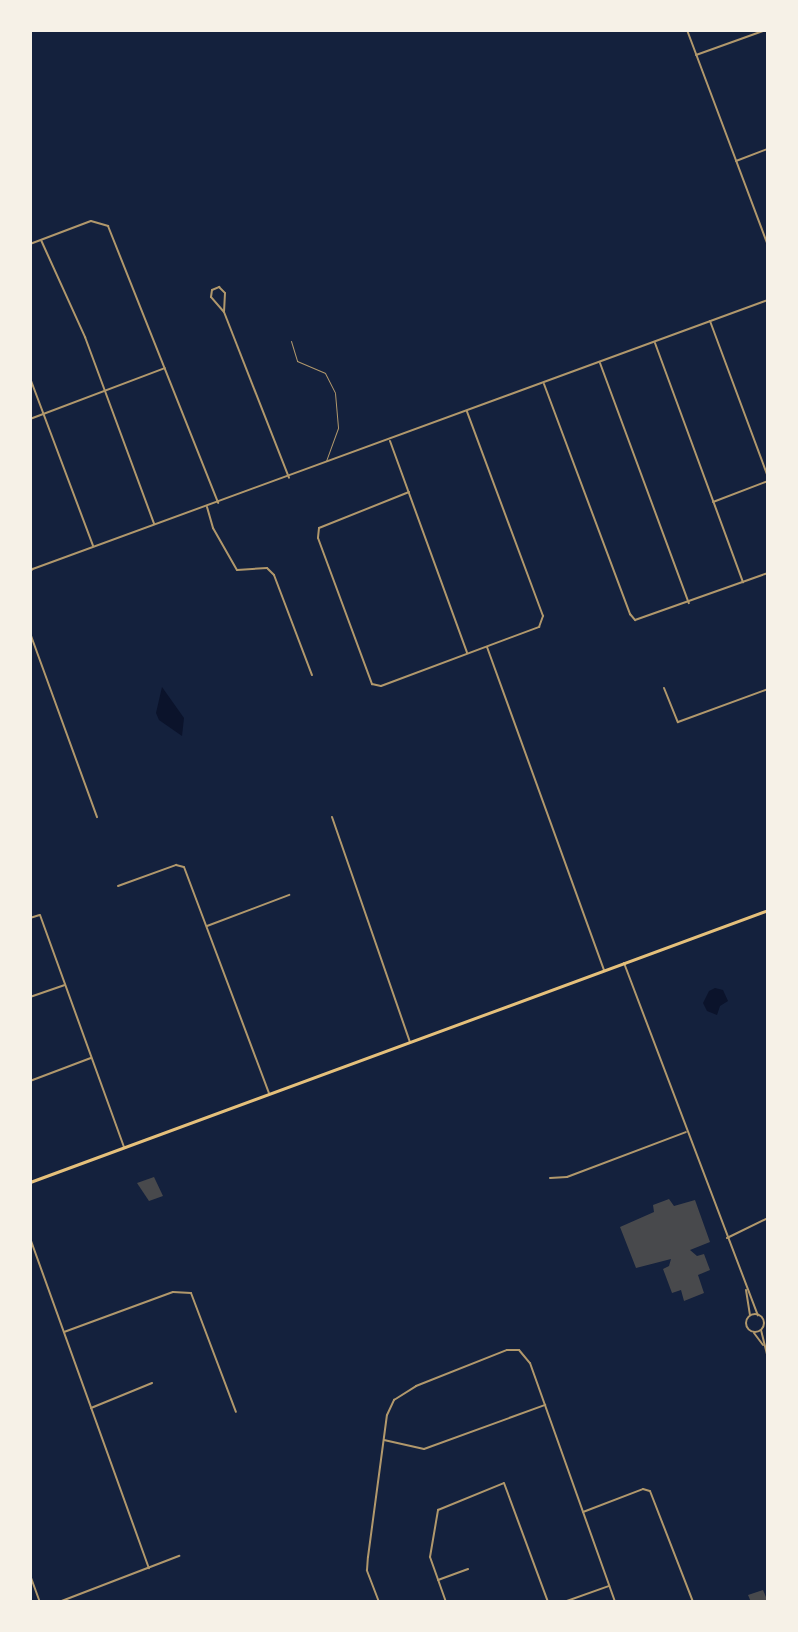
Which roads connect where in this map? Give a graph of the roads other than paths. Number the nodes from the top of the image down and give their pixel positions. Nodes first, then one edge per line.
1 (687, 30) edge
2 (766, 30) edge
3 (696, 55) junction
4 (768, 149) edge
5 (736, 161) junction
6 (40, 240) junction
7 (30, 244) edge
8 (768, 246) edge
9 (768, 300) edge
10 (224, 312) junction
11 (710, 321) junction
12 (291, 341) dead end
13 (655, 343) junction
14 (600, 363) junction
15 (166, 368) junction
16 (30, 378) edge
17 (544, 384) junction
18 (105, 390) junction
19 (467, 412) junction
20 (44, 413) junction
21 (30, 419) edge
22 (390, 441) junction
23 (324, 465) junction
24 (768, 477) edge
25 (289, 478) junction
26 (768, 481) edge
27 (409, 492) junction
28 (713, 502) junction
29 (218, 503) junction
30 (207, 507) junction
31 (154, 525) junction
32 (93, 547) junction
33 (30, 564) edge
34 (31, 570) edge
35 (768, 573) edge
36 (743, 582) junction
37 (688, 603) junction
38 (30, 633) edge
39 (487, 647) junction
40 (468, 653) junction
41 (312, 675) dead end
42 (664, 688) dead end
43 (768, 689) edge
44 (97, 817) dead end
45 (332, 817) dead end
46 (118, 886) dead end
47 (289, 895) dead end
48 (768, 910) edge
49 (30, 918) edge
50 (207, 926) junction
51 (624, 963) junction
52 (604, 970) junction
53 (65, 984) junction
54 (30, 997) edge
55 (410, 1042) junction
56 (91, 1058) junction
57 (30, 1081) edge
58 (269, 1093) junction
59 (686, 1132) junction
60 (124, 1147) junction
61 (550, 1178) dead end
62 (30, 1182) edge
63 (768, 1218) edge
64 (30, 1238) edge
65 (727, 1238) junction
66 (746, 1290) junction
67 (758, 1315) junction
68 (750, 1316) junction
69 (762, 1330) junction
70 (64, 1332) junction
71 (754, 1332) junction
72 (764, 1346) junction
73 (768, 1358) edge
74 (152, 1383) dead end
75 (544, 1405) junction
76 (91, 1408) junction
77 (236, 1412) dead end
78 (384, 1440) junction
79 (583, 1512) junction
80 (179, 1556) dead end
81 (148, 1568) junction
82 (468, 1569) dead end
83 (30, 1575) edge
84 (438, 1580) junction
85 (609, 1586) junction
86 (40, 1602) edge
87 (59, 1602) edge
88 (379, 1602) edge
89 (446, 1602) edge
90 (548, 1602) edge
91 (564, 1602) edge
92 (615, 1602) edge
93 (693, 1602) edge

1 - 3 street
2 - 3 street
3 - 5 street
4 - 5 street
5 - 8 street
6 - 7 street
6 - 15 street
6 - 18 street
9 - 11 street
10 - 10 street
10 - 25 street
11 - 13 street
11 - 24 street
12 - 23 lane
13 - 14 street
13 - 28 street
14 - 17 street
14 - 37 street
15 - 18 street
15 - 29 street
16 - 20 street
17 - 19 street
17 - 37 street
18 - 20 street
18 - 31 street
19 - 22 street
19 - 39 street
20 - 21 street
20 - 32 street
22 - 23 street
22 - 27 street
23 - 25 street
25 - 29 street
26 - 28 street
27 - 40 street
27 - 40 street
28 - 36 street
29 - 30 street
30 - 31 street
30 - 41 street
31 - 32 street
32 - 34 street
33 - 34 street
35 - 36 street
36 - 37 street
38 - 44 street
39 - 40 street
39 - 52 street
42 - 43 street
45 - 55 street
46 - 50 street
47 - 50 street
48 - 51 main road
49 - 53 street
50 - 58 street
51 - 52 main road
51 - 59 street
52 - 55 main road
53 - 54 street
53 - 56 street
55 - 58 main road
56 - 57 street
56 - 60 street
58 - 60 main road
59 - 61 street
59 - 65 street
60 - 62 main road
63 - 65 street
64 - 70 street
65 - 66 street
66 - 67 street
66 - 68 street
67 - 68 street
67 - 69 street
68 - 71 street
69 - 71 street
69 - 72 street
70 - 76 street
70 - 77 street
71 - 72 street
72 - 73 street
74 - 76 street
75 - 78 street
75 - 78 street
75 - 79 street
76 - 81 street
78 - 88 street
79 - 85 street
79 - 93 street
80 - 81 street
81 - 87 street
82 - 84 street
83 - 86 street
84 - 89 street
84 - 90 street
85 - 91 street
85 - 92 street

